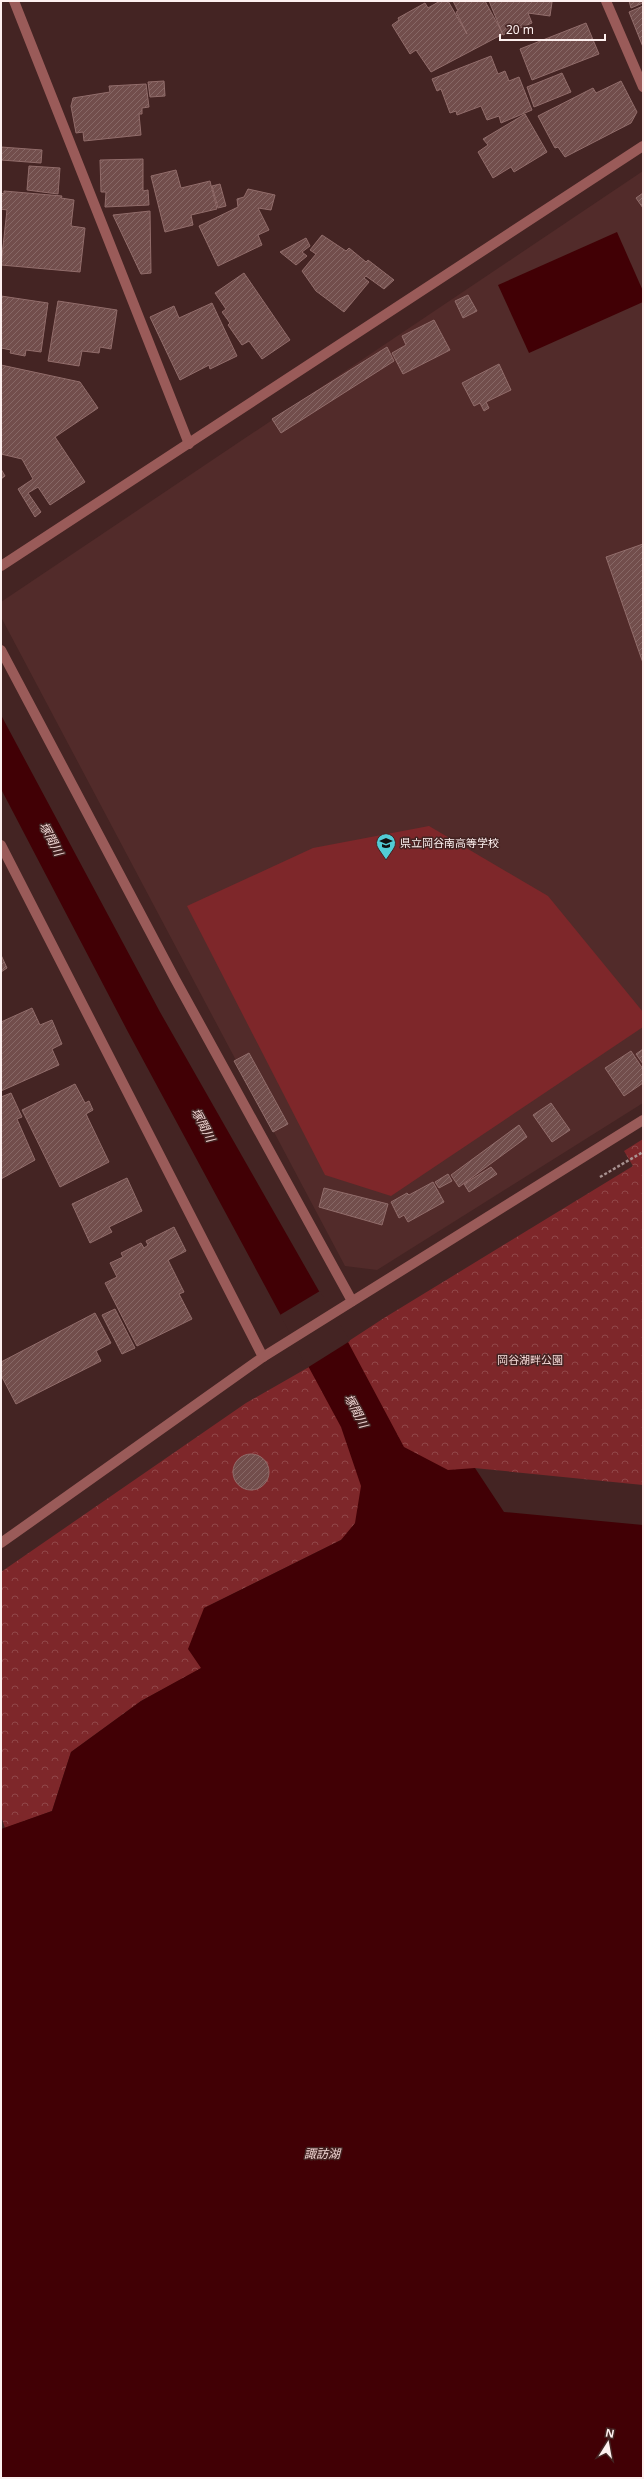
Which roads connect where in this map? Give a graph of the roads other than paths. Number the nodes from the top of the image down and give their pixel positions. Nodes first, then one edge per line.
1 (14, 1) edge
2 (606, 1) edge
3 (643, 87) edge
4 (643, 146) edge
5 (189, 444) junction
6 (1, 566) edge
7 (1, 650) edge
8 (1, 844) edge
9 (643, 1120) edge
10 (352, 1301) junction
11 (263, 1357) junction
12 (1, 1543) edge

1 - 5 street
2 - 3 street
4 - 5 street
5 - 6 street
7 - 10 street
8 - 11 street
9 - 10 street
10 - 11 street
11 - 12 street

